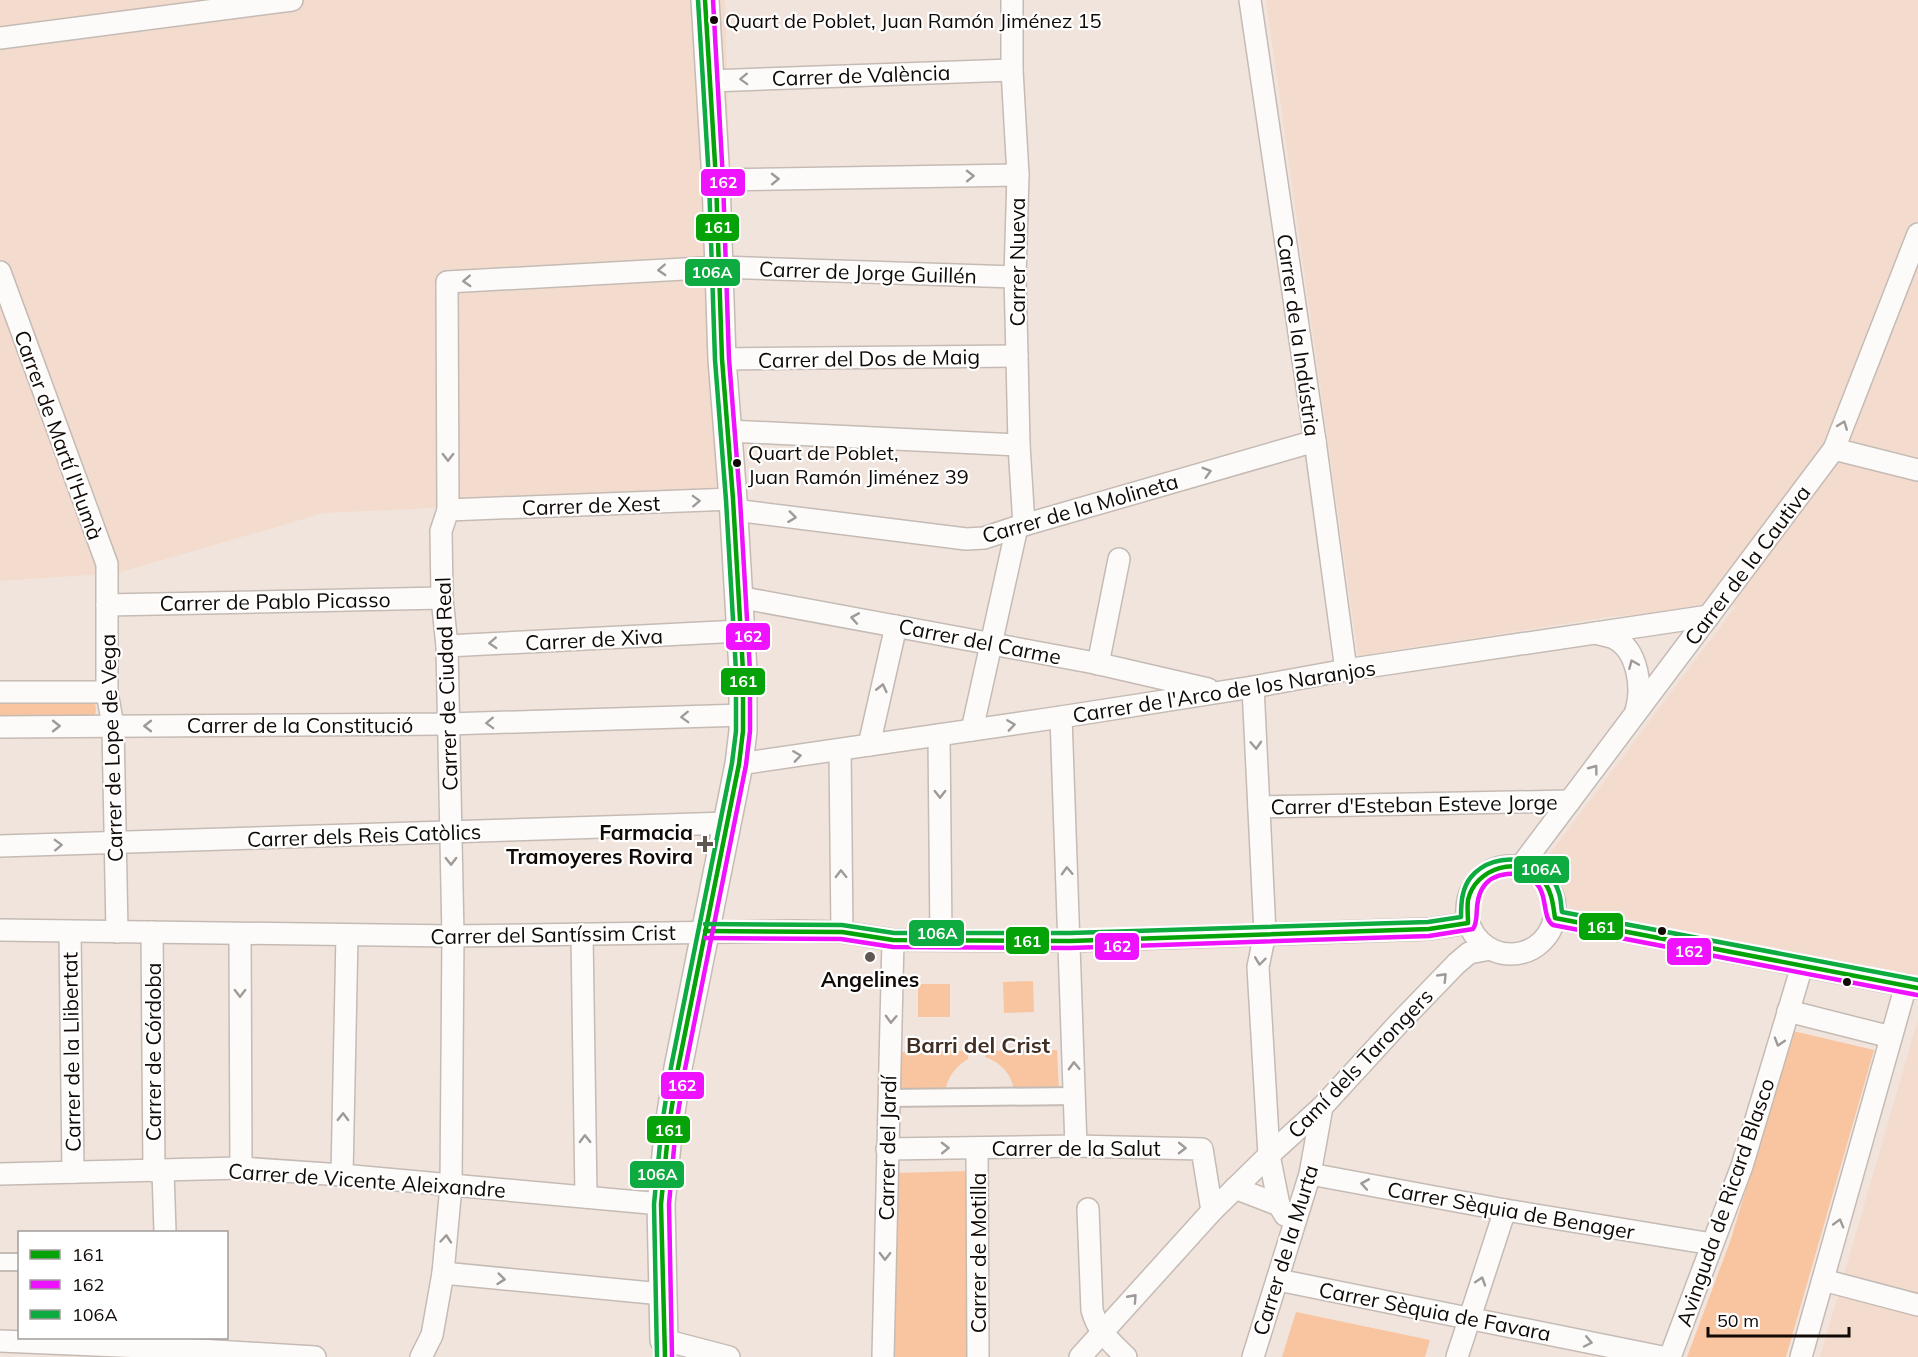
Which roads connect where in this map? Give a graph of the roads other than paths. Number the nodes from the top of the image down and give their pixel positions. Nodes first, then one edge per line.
1 (292, 0) edge
2 (705, 0) edge
3 (1012, 0) edge
4 (1250, 0) edge
5 (0, 38) edge
6 (1012, 70) junction
7 (710, 81) junction
8 (1018, 175) junction
9 (716, 180) junction
10 (1918, 234) edge
11 (720, 267) junction
12 (0, 272) edge
13 (1015, 277) junction
14 (1017, 356) junction
15 (722, 359) junction
16 (729, 431) junction
17 (1315, 441) junction
18 (1019, 445) junction
19 (1834, 449) junction
20 (1918, 470) edge
21 (734, 505) junction
22 (448, 510) junction
23 (1020, 526) junction
24 (1119, 560) dead end
25 (107, 564) joint
26 (738, 597) junction
27 (442, 598) junction
28 (107, 605) junction
29 (1708, 616) junction
30 (896, 626) junction
31 (740, 631) junction
32 (1595, 633) junction
33 (991, 643) junction
34 (447, 646) junction
35 (1098, 663) junction
36 (1346, 670) junction
37 (1133, 671) junction
38 (1253, 687) junction
39 (1221, 691) junction
40 (0, 692) edge
41 (107, 692) junction
42 (1126, 707) junction
43 (1635, 714) junction
44 (744, 715) junction
45 (1061, 717) junction
46 (448, 724) junction
47 (113, 726) junction
48 (0, 727) edge
49 (972, 730) junction
50 (939, 735) junction
51 (869, 745) junction
52 (840, 750) junction
53 (740, 764) junction
54 (1570, 801) junction
55 (1259, 807) junction
56 (728, 824) junction
57 (451, 832) junction
58 (115, 843) junction
59 (0, 846) edge
60 (1521, 866) junction
61 (1555, 918) junction
62 (0, 930) edge
63 (705, 931) junction
64 (70, 932) junction
65 (117, 932) junction
66 (152, 932) junction
67 (842, 932) junction
68 (1264, 933) junction
69 (240, 934) junction
70 (582, 934) junction
71 (347, 935) junction
72 (453, 936) junction
73 (1478, 937) junction
74 (941, 939) junction
75 (893, 940) junction
76 (1070, 941) junction
77 (1802, 966) junction
78 (1912, 986) edge
79 (1788, 1011) junction
80 (1891, 1037) junction
81 (1075, 1096) junction
82 (888, 1098) junction
83 (1322, 1107) junction
84 (1076, 1146) junction
85 (977, 1148) junction
86 (887, 1149) junction
87 (1269, 1155) junction
88 (241, 1168) junction
89 (158, 1171) junction
90 (73, 1172) junction
91 (0, 1174) edge
92 (1310, 1174) junction
93 (342, 1175) junction
94 (451, 1186) junction
95 (1234, 1188) junction
96 (586, 1197) junction
97 (661, 1204) junction
98 (1279, 1205) junction
99 (1088, 1209) dead end
100 (1505, 1210) junction
101 (1212, 1211) junction
102 (1292, 1229) junction
103 (165, 1231) edge
104 (1712, 1244) junction
105 (0, 1262) edge
106 (18, 1262) edge
107 (443, 1273) junction
108 (1278, 1280) junction
109 (1823, 1280) junction
110 (662, 1294) junction
111 (1918, 1305) edge
112 (1469, 1318) junction
113 (1102, 1333) junction
114 (0, 1341) edge
115 (167, 1348) edge
116 (665, 1348) edge
117 (42, 1350) edge
118 (315, 1357) edge
119 (421, 1357) edge
120 (729, 1357) edge
121 (883, 1357) edge
122 (978, 1357) edge
123 (1080, 1357) edge
124 (1126, 1357) edge
125 (1253, 1357) edge
126 (1457, 1357) edge
127 (1662, 1357) edge
128 (1670, 1357) edge
129 (1801, 1357) edge

1 - 5 street
2 - 7 street
3 - 6 street, Carrer Nueva
4 - 17 street, Carrer de la Indústria
6 -> 7 street, Carrer de València
6 - 8 street, Carrer Nueva
7 - 9 street
9 -> 8 street
8 - 13 street, Carrer Nueva
9 - 11 street
19 -> 10 street, Carrer de la Cautiva
11 - 13 street, Carrer de Jorge Guillén
11 - 15 street
11 -> 22 street, Carrer de Ciudad Real
12 - 25 street, Carrer de Martí l'Humà
13 - 14 street, Carrer Nueva
14 - 15 street, Carrer del Dos de Maig
14 - 18 street, Carrer Nueva
15 - 16 street
16 - 18 street
16 - 21 street
23 -> 17 street, Carrer de la Molineta
17 - 36 street, Carrer de la Indústria
18 - 23 street, Carrer Nueva
19 - 20 street
19 - 29 street, Carrer de la Cautiva
22 -> 21 street, Carrer de Xest
21 -> 23 street, Carrer de la Molineta
21 - 26 street
22 - 27 street, Carrer de Ciudad Real
23 - 33 street, Carrer Nueva
24 - 35 street
25 - 28 street, Carrer de Lope de Vega
30 -> 26 street, Carrer del Carme
26 - 31 street
27 - 28 street, Carrer de Pablo Picasso
27 - 34 street, Carrer de Ciudad Real
28 - 41 street, Carrer de Lope de Vega
29 - 32 street, Carrer de l'Arco de los Naranjos
29 - 43 street, Carrer de la Cautiva
30 - 33 street, Carrer del Carme
51 -> 30 street
31 -> 34 street, Carrer de Xiva
31 - 44 street
32 - 36 street, Carrer de l'Arco de los Naranjos
43 -> 32 street
33 - 35 street, Carrer del Carme
33 - 49 street, Carrer Nueva
34 - 46 street, Carrer de Ciudad Real
35 - 37 street, Carrer del Carme
36 - 38 street, Carrer de l'Arco de los Naranjos
37 - 39 street, Carrer del Carme
37 - 42 street
38 - 39 street, Carrer de l'Arco de los Naranjos
38 -> 55 street, Carrer d'Esteban Esteve Jorge
39 - 42 street, Carrer de l'Arco de los Naranjos
40 - 41 street
41 - 47 street, Carrer de Lope de Vega
42 - 45 street, Carrer de l'Arco de los Naranjos
54 -> 43 street, Carrer de la Cautiva
44 -> 46 street, Carrer de la Constitució
44 - 53 street
49 -> 45 street, Carrer de l'Arco de los Naranjos
76 -> 45 street
46 -> 47 street, Carrer de la Constitució
46 - 57 street, Carrer de Ciudad Real
48 -> 47 street, Carrer de la Constitució
47 - 58 street, Carrer de Lope de Vega
49 - 50 street, Carrer de l'Arco de los Naranjos
50 - 51 street, Carrer de l'Arco de los Naranjos
50 -> 74 street
51 - 52 street, Carrer de l'Arco de los Naranjos
53 -> 52 street, Carrer de l'Arco de los Naranjos
67 -> 52 street
53 - 56 street
54 - 55 street, Carrer d'Esteban Esteve Jorge
54 - 60 street, Carrer de la Cautiva
55 - 68 street, Carrer d'Esteban Esteve Jorge
56 - 57 street, Carrer dels Reis Catòlics
56 - 63 street
57 - 58 street, Carrer dels Reis Catòlics
57 -> 72 street, Carrer de Ciudad Real
59 -> 58 street, Carrer dels Reis Catòlics
58 - 65 street, Carrer de Lope de Vega
60 - 61 street
60 - 73 street
61 - 73 street
61 - 77 street
62 - 64 street, Carrer del Santíssim Crist
63 - 67 street, Carrer del Santíssim Crist
63 - 70 street, Carrer del Santíssim Crist
63 - 97 street
64 - 65 street, Carrer del Santíssim Crist
64 - 90 street, Carrer de la Llibertat
65 - 66 street, Carrer del Santíssim Crist
66 - 69 street, Carrer del Santíssim Crist
66 - 89 street, Carrer de Córdoba
67 - 75 street, Carrer del Santíssim Crist
68 - 73 street, Carrer del Santíssim Crist
68 - 76 street, Carrer del Santíssim Crist
68 -> 87 street, Carrer d'Esteban Esteve Jorge
69 - 71 street, Carrer del Santíssim Crist
69 -> 88 street
70 - 72 street, Carrer del Santíssim Crist
96 -> 70 street
71 - 72 street, Carrer del Santíssim Crist
93 -> 71 street
72 - 94 street, Carrer de Ciudad Real
83 -> 73 street, Camí dels Tarongers
74 - 75 street, Carrer del Santíssim Crist
74 - 76 street, Carrer del Santíssim Crist
75 -> 82 street, Carrer del Jardí
81 -> 76 street
77 - 78 street
77 - 79 street, Avinguda de Ricard Blasco
78 - 80 street
79 - 80 street
79 -> 104 street, Avinguda de Ricard Blasco
109 -> 80 street
81 - 82 street
81 - 84 street
82 - 86 street, Carrer del Jardí
83 - 87 street, Camí dels Tarongers
83 - 92 street, Carrer de la Murta
84 - 85 street, Carrer de la Salut
84 -> 101 street, Carrer de la Salut
86 -> 85 street, Carrer de la Salut
85 - 122 street, Carrer de Motilla
86 -> 121 street, Carrer del Jardí
87 - 95 street, Camí dels Tarongers
87 - 98 street, Carrer d'Esteban Esteve Jorge
88 - 89 street, Carrer de Vicente Aleixandre
88 - 93 street, Carrer de Vicente Aleixandre
89 - 90 street, Carrer de Vicente Aleixandre
89 - 103 street, Carrer de Córdoba
90 - 91 street, Carrer de Vicente Aleixandre
100 -> 92 street, Carrer Sèquia de Benager
92 - 102 street, Carrer de la Murta
93 - 94 street, Carrer de Vicente Aleixandre
94 - 96 street, Carrer de Vicente Aleixandre
107 -> 94 street, Carrer de Ciudad Real
95 - 98 street
95 - 101 street, Camí dels Tarongers
96 - 97 street, Carrer de Vicente Aleixandre
97 - 110 street
98 - 102 street
99 - 113 street
100 - 104 street, Carrer Sèquia de Benager
112 -> 100 street
113 -> 101 street, Camí dels Tarongers
102 - 108 street, Carrer de la Murta
104 - 128 street, Avinguda de Ricard Blasco
105 - 106 street
107 -> 110 street
107 - 119 street, Carrer de Ciudad Real
108 - 112 street, Carrer Sèquia de Favara
108 - 125 street, Carrer de la Murta
109 - 111 street
109 - 129 street
110 - 116 street
112 - 126 street
112 -> 127 street, Carrer Sèquia de Favara
113 - 123 street, Camí dels Tarongers
113 - 124 street
114 - 117 street
115 - 117 street
115 - 118 street
116 - 120 street

